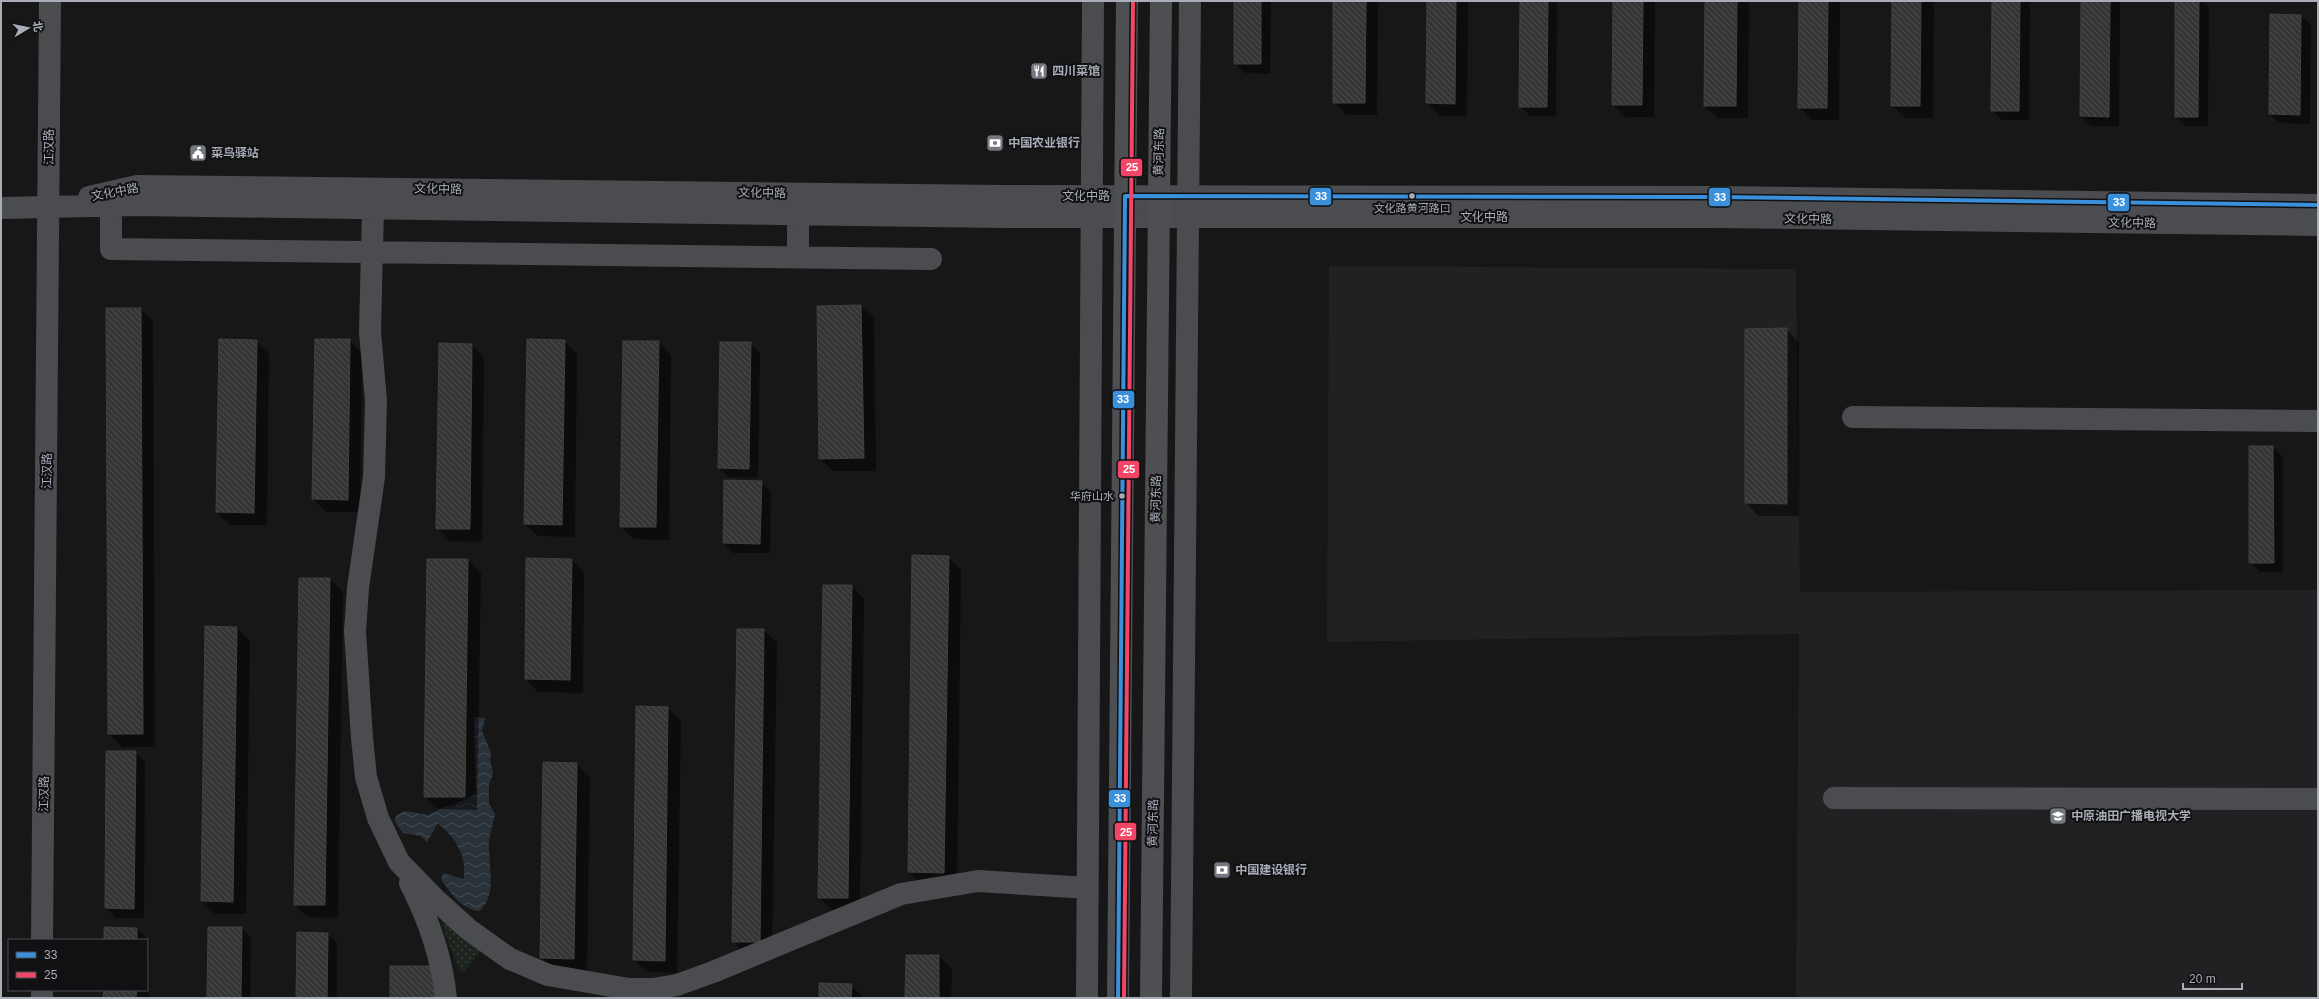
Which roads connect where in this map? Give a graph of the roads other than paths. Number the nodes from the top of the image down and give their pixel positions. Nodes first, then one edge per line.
1 (50, 1) edge
2 (1092, 1) edge
3 (1127, 1) edge
4 (1161, 1) edge
5 (1190, 1) edge
6 (2318, 205) edge
7 (49, 206) junction
8 (111, 206) junction
9 (1091, 206) junction
10 (1125, 206) junction
11 (1159, 206) junction
12 (1189, 206) junction
13 (1, 208) edge
14 (372, 208) junction
15 (798, 214) junction
16 (2318, 225) edge
17 (372, 252) junction
18 (798, 257) junction
19 (931, 259) dead end
20 (1853, 417) dead end
21 (2318, 421) edge
22 (1834, 798) dead end
23 (2318, 799) edge
24 (399, 862) junction
25 (1088, 888) junction
26 (42, 939) edge
27 (446, 998) edge
28 (1087, 998) edge
29 (1118, 998) edge
30 (1151, 998) edge
31 (1181, 998) edge

1 - 7 street, 江汉路
2 - 9 street
3 - 10 main road
4 - 11 main road, 黄河东路
5 - 12 street
6 - 12 street, 文化中路
7 - 8 street, 文化中路
7 - 9 street, 文化中路
7 - 13 street, 文化中路
7 - 26 street, 江汉路
8 - 14 street, 文化中路
8 - 17 street
9 - 10 street, 文化中路
9 - 15 street, 文化中路
9 - 25 street
10 - 11 street, 文化中路
10 - 29 main road
11 - 12 street, 文化中路
11 - 30 main road, 黄河东路
12 - 16 street, 文化中路
12 - 31 street
14 - 15 street, 文化中路
14 - 17 street
15 - 18 street
17 - 18 street
17 - 24 street
18 - 19 street
20 - 21 street
22 - 23 street
24 - 25 street
24 - 27 street
25 - 28 street

